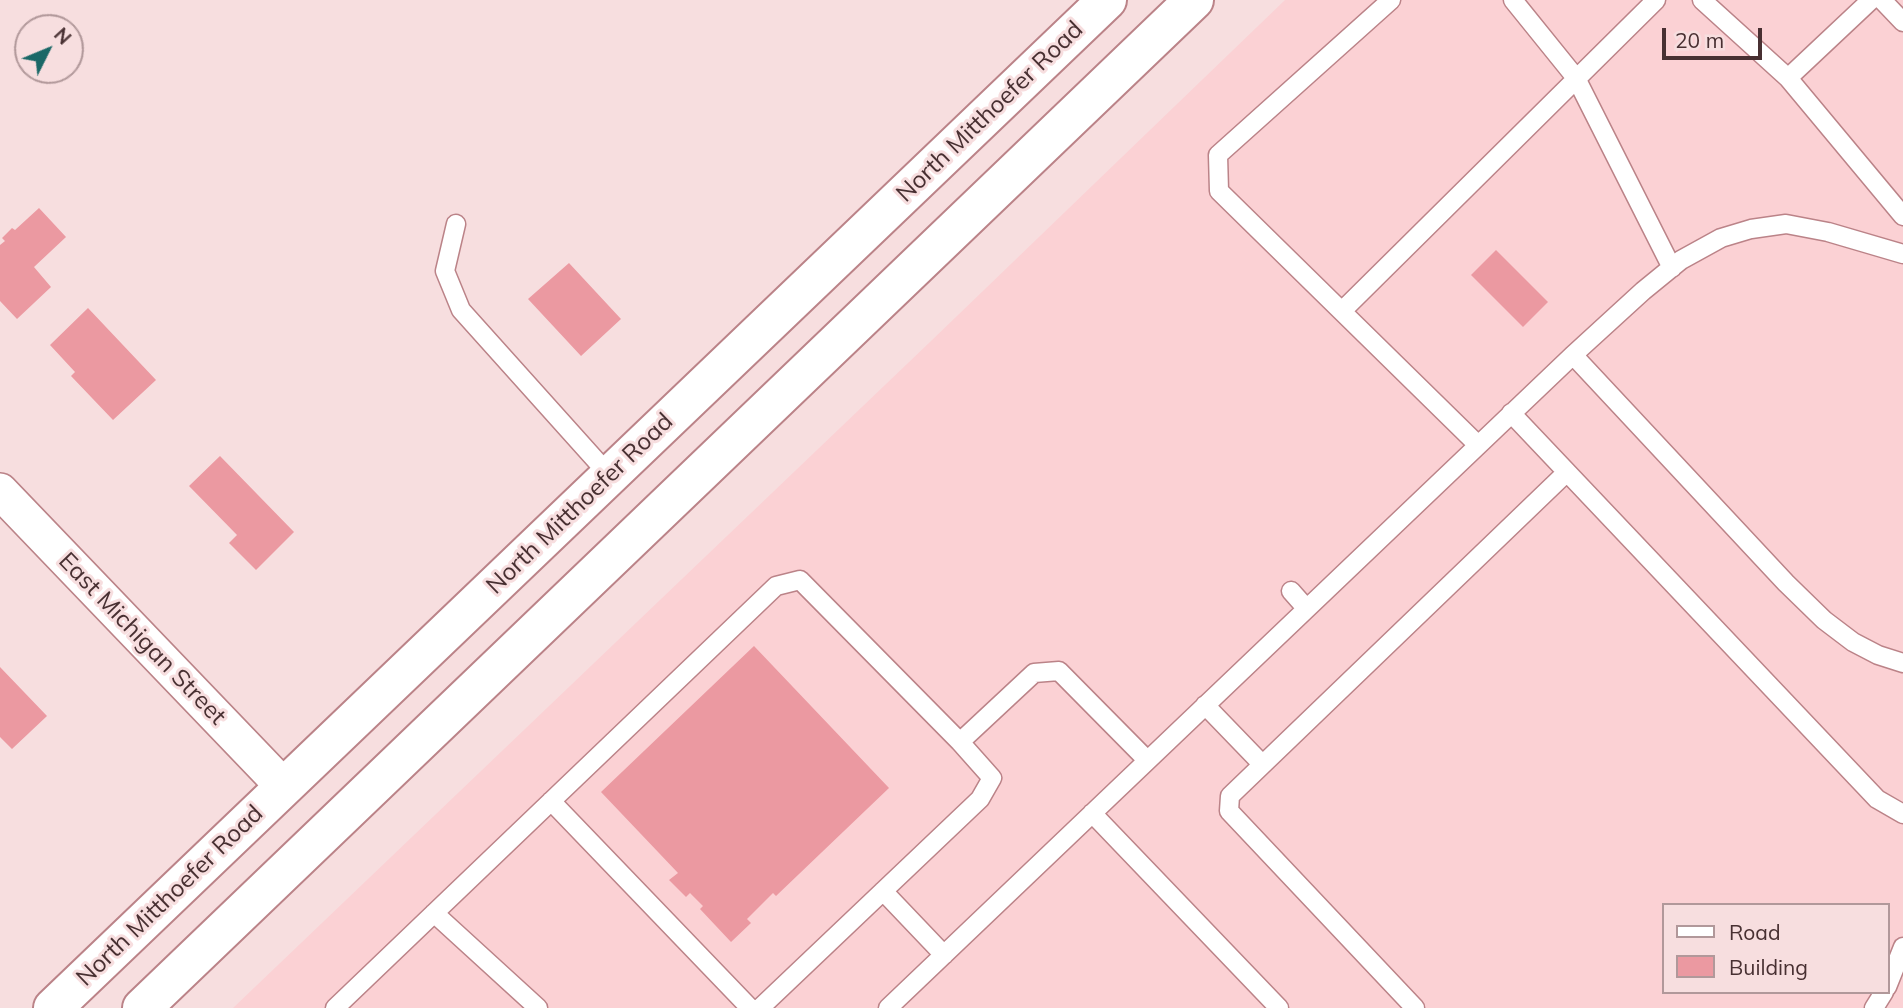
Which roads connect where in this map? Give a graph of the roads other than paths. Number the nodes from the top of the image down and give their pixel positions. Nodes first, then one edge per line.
1 (1107, 0) edge
2 (1194, 0) edge
3 (1391, 0) edge
4 (1513, 0) edge
5 (1656, 0) edge
6 (1702, 0) edge
7 (1871, 0) edge
8 (1882, 0) edge
9 (1903, 22) edge
10 (1576, 78) junction
11 (1788, 78) junction
12 (1903, 216) edge
13 (456, 224) dead end
14 (1903, 254) edge
15 (1672, 268) junction
16 (1342, 312) junction
17 (1573, 355) junction
18 (1511, 413) junction
19 (1478, 445) junction
20 (1567, 472) junction
21 (610, 475) junction
22 (0, 491) edge
23 (1290, 591) dead end
24 (1306, 608) junction
25 (1903, 663) edge
26 (1205, 705) junction
27 (960, 742) junction
28 (1147, 760) junction
29 (1262, 764) junction
30 (284, 787) junction
31 (551, 801) junction
32 (1092, 813) junction
33 (1903, 814) edge
34 (883, 891) junction
35 (434, 913) junction
36 (1903, 947) edge
37 (943, 955) junction
38 (1889, 982) edge
39 (53, 1008) edge
40 (142, 1008) edge
41 (335, 1008) edge
42 (538, 1008) edge
43 (750, 1008) edge
44 (760, 1008) edge
45 (888, 1008) edge
46 (1279, 1008) edge
47 (1415, 1008) edge

1 - 21 main road, North Mitthoefer Road
2 - 40 main road
3 - 16 lane
4 - 10 lane
5 - 10 lane
6 - 11 lane
7 - 11 lane
8 - 9 lane
10 - 15 lane
10 - 16 lane
11 - 12 lane
13 - 21 lane
14 - 15 lane
15 - 17 lane
16 - 19 lane
17 - 18 lane
17 - 25 lane
18 - 19 lane
18 - 20 lane
19 - 24 lane
20 - 29 lane
20 - 33 lane
21 - 30 main road, North Mitthoefer Road
22 - 30 street, East Michigan Street
23 - 24 lane
24 - 26 lane
26 - 28 lane
26 - 29 lane
27 - 28 lane
27 - 31 lane
27 - 34 lane
28 - 32 lane
29 - 47 lane
30 - 39 main road, North Mitthoefer Road
31 - 35 lane
31 - 43 lane
32 - 37 lane
32 - 46 lane
34 - 37 lane
34 - 44 lane
35 - 41 lane
35 - 42 lane
36 - 38 lane
37 - 45 lane

